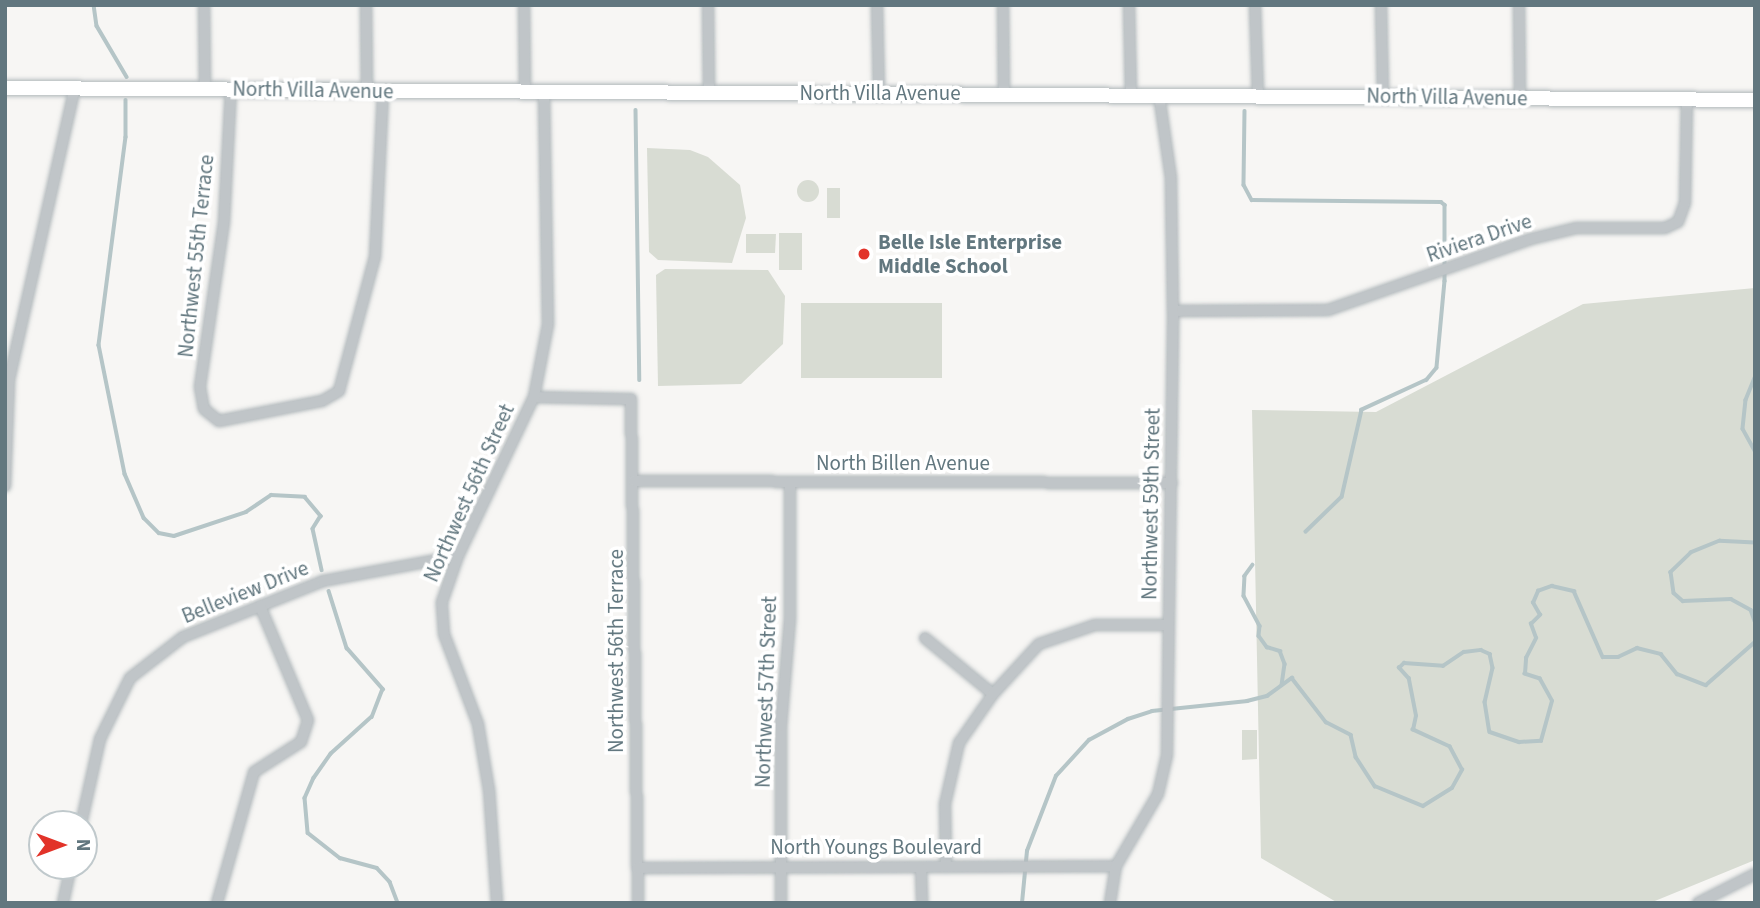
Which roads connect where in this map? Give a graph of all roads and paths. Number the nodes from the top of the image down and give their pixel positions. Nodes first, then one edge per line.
1 (204, 5) edge
2 (366, 5) edge
3 (524, 5) edge
4 (708, 5) edge
5 (877, 5) edge
6 (1003, 5) edge
7 (1129, 5) edge
8 (1255, 5) edge
9 (1381, 5) edge
10 (1519, 5) edge
11 (5, 88) edge
12 (75, 88) junction
13 (205, 88) junction
14 (231, 88) junction
15 (367, 91) junction
16 (383, 91) junction
17 (878, 92) junction
18 (525, 93) junction
19 (544, 93) junction
20 (709, 93) junction
21 (1004, 94) junction
22 (1131, 94) junction
23 (1258, 94) junction
24 (1159, 95) junction
25 (1383, 96) junction
26 (1520, 97) junction
27 (1687, 100) junction
28 (1755, 100) edge
29 (1173, 312) junction
30 (534, 397) junction
31 (634, 481) junction
32 (790, 482) junction
33 (1172, 483) junction
34 (5, 486) edge
35 (458, 556) junction
36 (260, 606) junction
37 (1167, 625) junction
38 (925, 638) dead end
39 (993, 694) junction
40 (84, 810) edge
41 (1116, 866) junction
42 (781, 867) junction
43 (946, 867) junction
44 (637, 868) junction
45 (921, 869) junction
46 (1755, 874) edge
47 (68, 880) edge
48 (1718, 899) edge
49 (63, 903) edge
50 (217, 903) edge
51 (497, 903) edge
52 (638, 903) edge
53 (781, 903) edge
54 (922, 903) edge
55 (1110, 903) edge
56 (1698, 903) edge

1 - 13 street
2 - 15 street
3 - 18 street
4 - 20 street
5 - 17 street
6 - 21 street
7 - 22 street
8 - 23 street
9 - 25 street
10 - 26 street
11 - 12 street, North Villa Avenue
12 - 13 street, North Villa Avenue
12 - 34 street
13 - 14 street, North Villa Avenue
14 - 15 street, North Villa Avenue
14 - 16 street, Northwest 55th Terrace
15 - 16 street, North Villa Avenue
16 - 18 street, North Villa Avenue
17 - 20 street, North Villa Avenue
17 - 21 street, North Villa Avenue
18 - 19 street, North Villa Avenue
19 - 20 street, North Villa Avenue
19 - 30 street, Northwest 56th Street
21 - 22 street, North Villa Avenue
22 - 24 street, North Villa Avenue
23 - 24 street, North Villa Avenue
23 - 25 street, North Villa Avenue
24 - 29 street, Northwest 59th Street
25 - 26 street, North Villa Avenue
26 - 27 street, North Villa Avenue
27 - 28 street, North Villa Avenue
27 - 29 street, Riviera Drive
29 - 33 street, Northwest 59th Street
30 - 31 street, Northwest 56th Terrace
30 - 35 street, Northwest 56th Street
31 - 32 street, North Billen Avenue
31 - 44 street, Northwest 56th Terrace
32 - 33 street, North Billen Avenue
32 - 42 street, Northwest 57th Street
33 - 37 street, Northwest 59th Street
35 - 36 street, Belleview Drive
35 - 51 street, Northwest 56th Street
36 - 40 street, Belleview Drive
36 - 50 street
37 - 39 street
37 - 41 street, Northwest 59th Street
38 - 39 street
39 - 43 street
41 - 43 street, North Youngs Boulevard
41 - 55 street, Northwest 59th Street
42 - 44 street, North Youngs Boulevard
42 - 45 street, North Youngs Boulevard
42 - 53 street, Northwest 57th Street
43 - 45 street, North Youngs Boulevard
44 - 52 street, Northwest 56th Terrace
45 - 54 street
46 - 48 street
47 - 49 street
48 - 56 street

